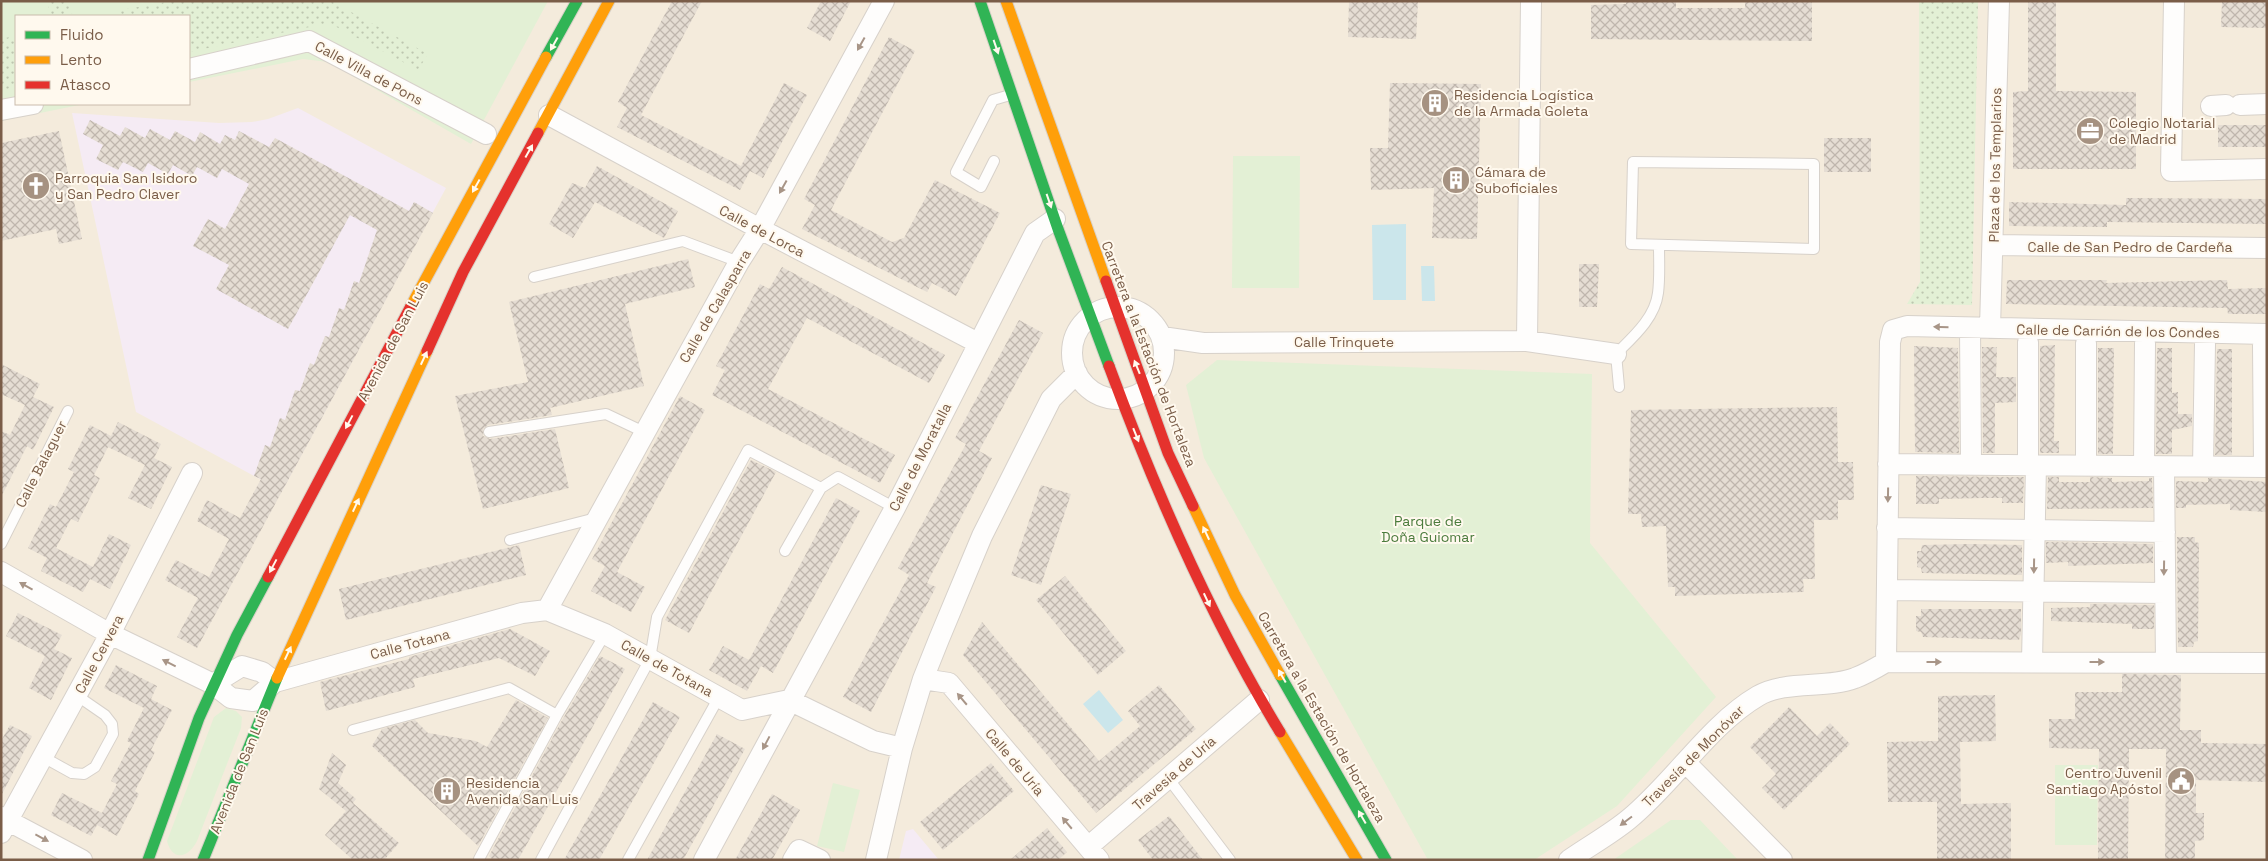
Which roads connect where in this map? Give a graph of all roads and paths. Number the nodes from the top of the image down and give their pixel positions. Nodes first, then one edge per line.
1 (578, 1) edge
2 (610, 1) edge
3 (884, 1) edge
4 (980, 1) edge
5 (1006, 1) edge
6 (1531, 1) edge
7 (1999, 1) edge
8 (2174, 1) edge
9 (190, 70) edge
10 (1012, 95) junction
11 (2267, 104) edge
12 (28, 105) edge
13 (2226, 105) dead end
14 (1, 110) edge
15 (549, 115) junction
16 (486, 134) dead end
17 (994, 161) dead end
18 (2267, 169) edge
19 (1055, 219) junction
20 (760, 230) junction
21 (1660, 245) junction
22 (1993, 245) junction
23 (2267, 248) edge
24 (739, 262) junction
25 (534, 276) dead end
26 (1115, 308) junction
27 (1090, 317) junction
28 (1970, 328) junction
29 (1990, 328) junction
30 (1162, 337) junction
31 (2265, 339) edge
32 (1527, 341) junction
33 (2028, 342) dead end
34 (978, 343) junction
35 (2086, 343) dead end
36 (2146, 343) dead end
37 (2204, 344) dead end
38 (1616, 354) junction
39 (1077, 374) junction
40 (1619, 387) dead end
41 (1146, 390) junction
42 (1122, 399) junction
43 (68, 411) dead end
44 (489, 432) dead end
45 (644, 432) junction
46 (1888, 464) junction
47 (1971, 464) junction
48 (2032, 465) junction
49 (2086, 465) junction
50 (2144, 466) junction
51 (2203, 466) junction
52 (2164, 467) junction
53 (2266, 467) edge
54 (192, 473) dead end
55 (821, 488) junction
56 (895, 508) junction
57 (597, 518) junction
58 (1887, 528) junction
59 (2035, 530) junction
60 (2165, 532) junction
61 (510, 540) dead end
62 (1, 544) edge
63 (785, 551) dead end
64 (1, 572) edge
65 (1886, 590) junction
66 (2034, 592) junction
67 (2164, 593) junction
68 (546, 610) junction
69 (110, 634) junction
70 (605, 634) junction
71 (650, 659) junction
72 (1886, 662) junction
73 (2032, 662) junction
74 (2166, 662) junction
75 (2267, 663) edge
76 (923, 678) junction
77 (275, 682) junction
78 (213, 684) junction
79 (76, 695) junction
80 (718, 697) junction
81 (789, 700) junction
82 (1259, 700) junction
83 (558, 715) junction
84 (352, 730) dead end
85 (902, 748) junction
86 (43, 757) junction
87 (1686, 763) junction
88 (1168, 778) junction
89 (3, 823) edge
90 (1094, 854) edge
91 (82, 860) edge
92 (148, 860) edge
93 (203, 860) edge
94 (479, 860) edge
95 (540, 860) edge
96 (628, 860) edge
97 (704, 860) edge
98 (793, 860) edge
99 (820, 860) edge
100 (876, 860) edge
101 (1230, 860) edge
102 (1357, 860) edge
103 (1386, 860) edge
104 (1569, 860) edge
105 (1782, 860) edge

1 -> 78 street, Avenida de San Luis
2 - 15 street, Avenida de San Luis
3 -> 20 street, Calle de Calasparra
4 -> 10 street
5 - 26 street, Carretera a la Estación de Hortaleza
6 - 32 street
7 - 22 street, Plaza de los Templarios
8 - 18 street
9 - 16 street, Calle Villa de Pons
10 - 17 lane
10 -> 19 street
11 - 13 street
12 - 14 street
15 - 20 street, Calle de Lorca
77 -> 15 street, Avenida de San Luis
19 - 27 street
19 - 34 street, Calle de Moratalla
20 - 24 street, Calle de Calasparra
20 - 34 street, Calle de Lorca
21 - 21 lane
21 - 38 lane
22 - 23 street, Calle de San Pedro de Cardeña
22 - 29 street, Plaza de los Templarios
24 - 25 lane
24 - 45 street, Calle de Calasparra
26 - 27 street
26 - 30 street
41 -> 26 street, Carretera a la Estación de Hortaleza
27 - 39 street
27 - 42 street
28 - 29 street, Calle de Carrión de los Condes
28 -> 46 street, Calle de Carrión de los Condes
28 - 47 street
29 - 31 street, Calle de Carrión de los Condes
30 - 32 street, Calle Trinquete
30 - 41 street
31 - 53 street, Calle de Carrión de los Condes
32 - 38 street, Calle Trinquete
33 - 48 street, Calle de Carrión de los Condes
34 - 56 street, Calle de Moratalla
35 - 49 street, Calle de Carrión de los Condes
36 - 50 street, Calle de Carrión de los Condes
37 - 51 street, Calle de Carrión de los Condes
38 - 40 lane
39 - 42 street
39 - 76 street
41 - 42 street
103 -> 41 street, Carretera a la Estación de Hortaleza
42 -> 82 street
43 - 62 lane, Calle Balaguer
44 - 45 lane
45 - 57 street, Calle de Calasparra
46 - 47 street, Calle de Carrión de los Condes
46 -> 58 street, Calle de Carrión de los Condes
47 - 48 street, Calle de Carrión de los Condes
48 - 49 street, Calle de Carrión de los Condes
48 - 59 street, Calle de Carrión de los Condes
49 - 50 street, Calle de Carrión de los Condes
50 - 52 street, Calle de Carrión de los Condes
51 - 52 street, Calle de Carrión de los Condes
51 - 53 street, Calle de Carrión de los Condes
52 - 60 street
54 - 69 street, Calle Cervera
55 - 56 lane
55 - 63 lane
55 - 71 lane
56 - 81 street, Calle de Moratalla
57 - 61 lane
57 - 68 street, Calle de Calasparra
58 - 59 street
58 - 65 street, Calle de Carrión de los Condes
59 - 60 street
59 -> 66 street, Calle de Carrión de los Condes
60 -> 67 street
69 -> 64 street
65 - 66 street
65 - 72 street, Calle de Carrión de los Condes
66 - 67 street
66 - 73 street, Calle de Carrión de los Condes
67 - 74 street
68 - 70 street, Calle de Totana
68 - 77 street, Calle Totana
78 -> 69 street
69 - 79 street, Calle Cervera
70 - 71 street, Calle de Totana
70 - 83 lane
71 - 80 street, Calle de Totana
71 - 95 lane
72 -> 73 street
72 - 87 street, Travesía de Monóvar
73 -> 74 street
74 - 75 street
76 - 85 street
90 -> 76 street, Calle de Uría
77 - 78 street
77 - 78 street, Avenida de San Luis
77 - 93 street, Avenida de San Luis
78 - 92 street, Avenida de San Luis
79 - 86 street, Calle Cervera
79 - 86 lane
80 - 81 street, Calle de Totana
80 - 96 lane
81 - 85 street
81 -> 97 street
82 - 88 street, Travesía de Uría
82 - 102 street
83 - 84 lane
83 - 94 lane
85 - 100 street
86 - 89 street, Calle Cervera
87 -> 104 street, Travesía de Monóvar
87 - 105 street
88 - 90 street, Travesía de Uría
88 - 101 lane
89 -> 91 street
98 - 99 street

